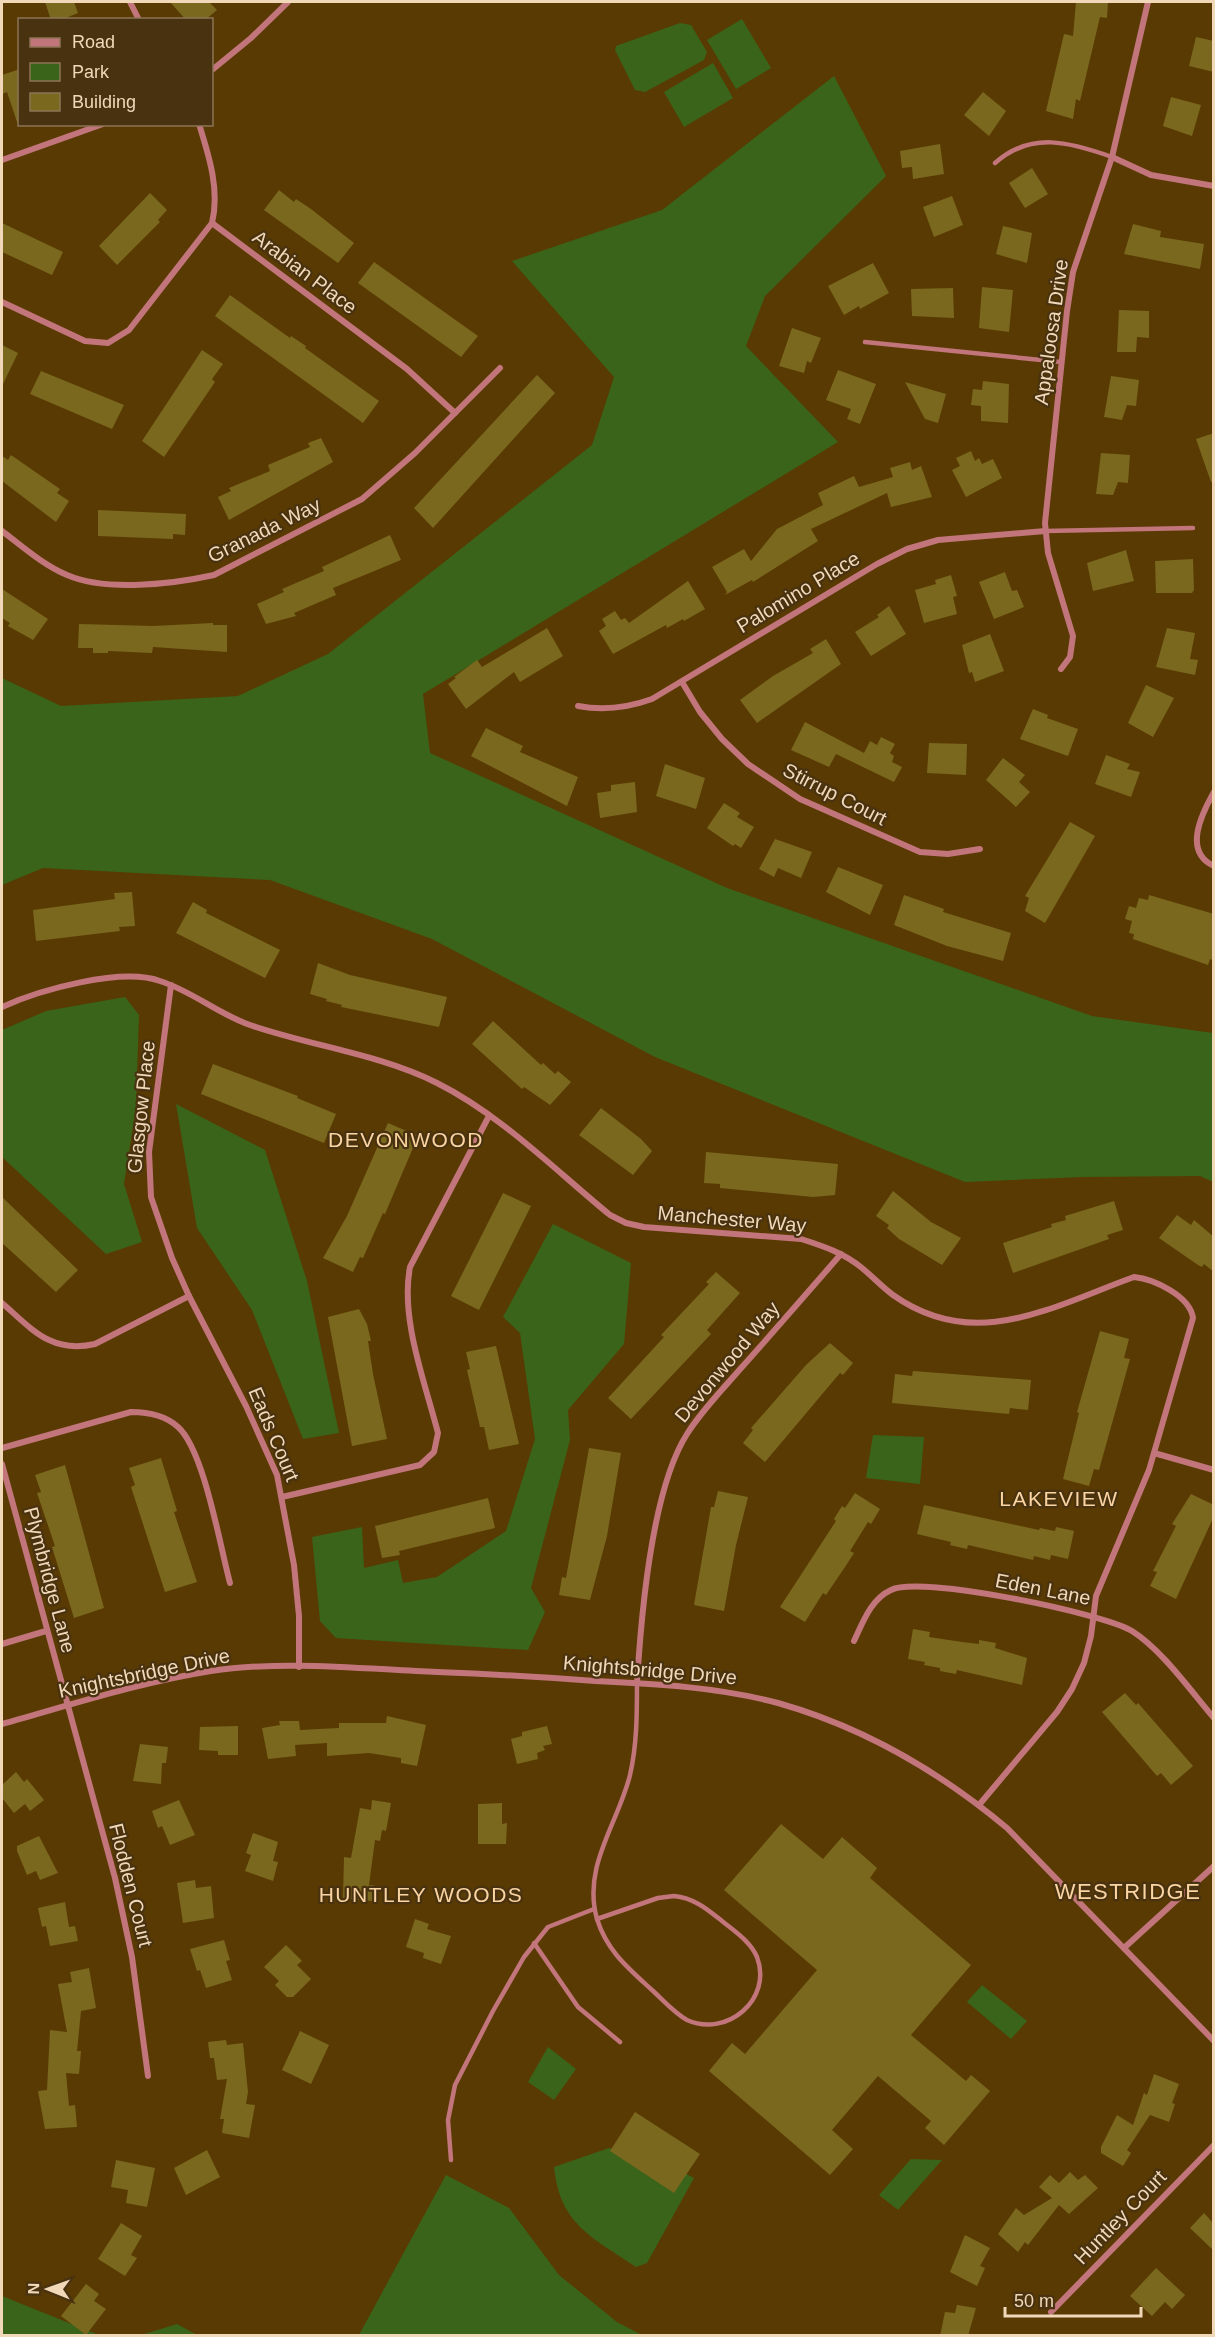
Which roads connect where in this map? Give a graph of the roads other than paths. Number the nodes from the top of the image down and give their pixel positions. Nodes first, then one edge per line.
1 (130, 2) edge
2 (288, 2) edge
3 (1148, 2) edge
4 (138, 18) edge
5 (213, 69) edge
6 (97, 126) edge
7 (200, 126) edge
8 (1112, 158) junction
9 (2, 160) edge
10 (995, 163) dead end
11 (1214, 186) edge
12 (212, 223) junction
13 (2, 302) edge
14 (865, 342) dead end
15 (1061, 362) junction
16 (500, 368) dead end
17 (455, 413) junction
18 (1193, 528) dead end
19 (2, 531) edge
20 (1046, 531) junction
21 (1061, 669) dead end
22 (682, 682) junction
23 (578, 705) dead end
24 (1214, 792) edge
25 (980, 849) dead end
26 (1214, 866) edge
27 (171, 985) junction
28 (2, 1007) edge
29 (489, 1116) junction
30 (841, 1254) junction
31 (189, 1296) junction
32 (2, 1303) edge
33 (2, 1448) edge
34 (1154, 1453) junction
35 (2, 1464) edge
36 (1214, 1470) edge
37 (282, 1497) junction
38 (230, 1583) dead end
39 (1091, 1615) junction
40 (46, 1631) junction
41 (854, 1641) dead end
42 (2, 1644) edge
43 (299, 1667) junction
44 (637, 1683) junction
45 (67, 1706) junction
46 (1214, 1718) edge
47 (2, 1724) edge
48 (979, 1805) junction
49 (1214, 1866) edge
50 (594, 1909) junction
51 (597, 1919) junction
52 (534, 1944) junction
53 (1124, 1948) junction
54 (1214, 2041) edge
55 (620, 2042) dead end
56 (148, 2076) dead end
57 (1214, 2145) edge
58 (451, 2160) dead end
59 (1051, 2312) dead end

1 - 4 street
2 - 5 street
3 - 8 street, Appaloosa Drive
6 - 9 street
7 - 12 street
8 - 10 lane
8 - 11 street
8 - 15 street, Appaloosa Drive
12 - 13 street
12 - 17 street, Arabian Place
14 - 15 lane
15 - 20 street, Appaloosa Drive
16 - 17 street, Granada Way
17 - 19 street, Granada Way
18 - 20 lane
20 - 21 street, Appaloosa Drive
20 - 22 street, Palomino Place
22 - 23 street, Palomino Place
22 - 25 street, Stirrup Court
24 - 26 street
27 - 28 street, Manchester Way
27 - 29 street, Manchester Way
27 - 31 street, Glasgow Place
29 - 30 street, Manchester Way
29 - 37 street
30 - 34 street, Manchester Way
30 - 44 street, Devonwood Way
31 - 32 street
31 - 37 street, Eads Court
33 - 38 street
34 - 36 street
34 - 39 street, Manchester Way
35 - 40 street, Plymbridge Lane
37 - 43 street, Eads Court
39 - 41 street, Eden Lane
39 - 46 street, Eden Lane
39 - 48 street, Manchester Way
40 - 42 street
40 - 45 street, Plymbridge Lane
43 - 44 street, Knightsbridge Drive
43 - 45 street, Knightsbridge Drive
44 - 48 street, Knightsbridge Drive
44 - 50 lane
45 - 47 street, Knightsbridge Drive
45 - 56 street, Flodden Court
48 - 53 street, Knightsbridge Drive
49 - 53 street
50 - 51 lane
50 - 52 lane
51 - 51 lane
52 - 55 lane
52 - 58 lane
53 - 54 street, Knightsbridge Drive
57 - 59 street, Huntley Court

